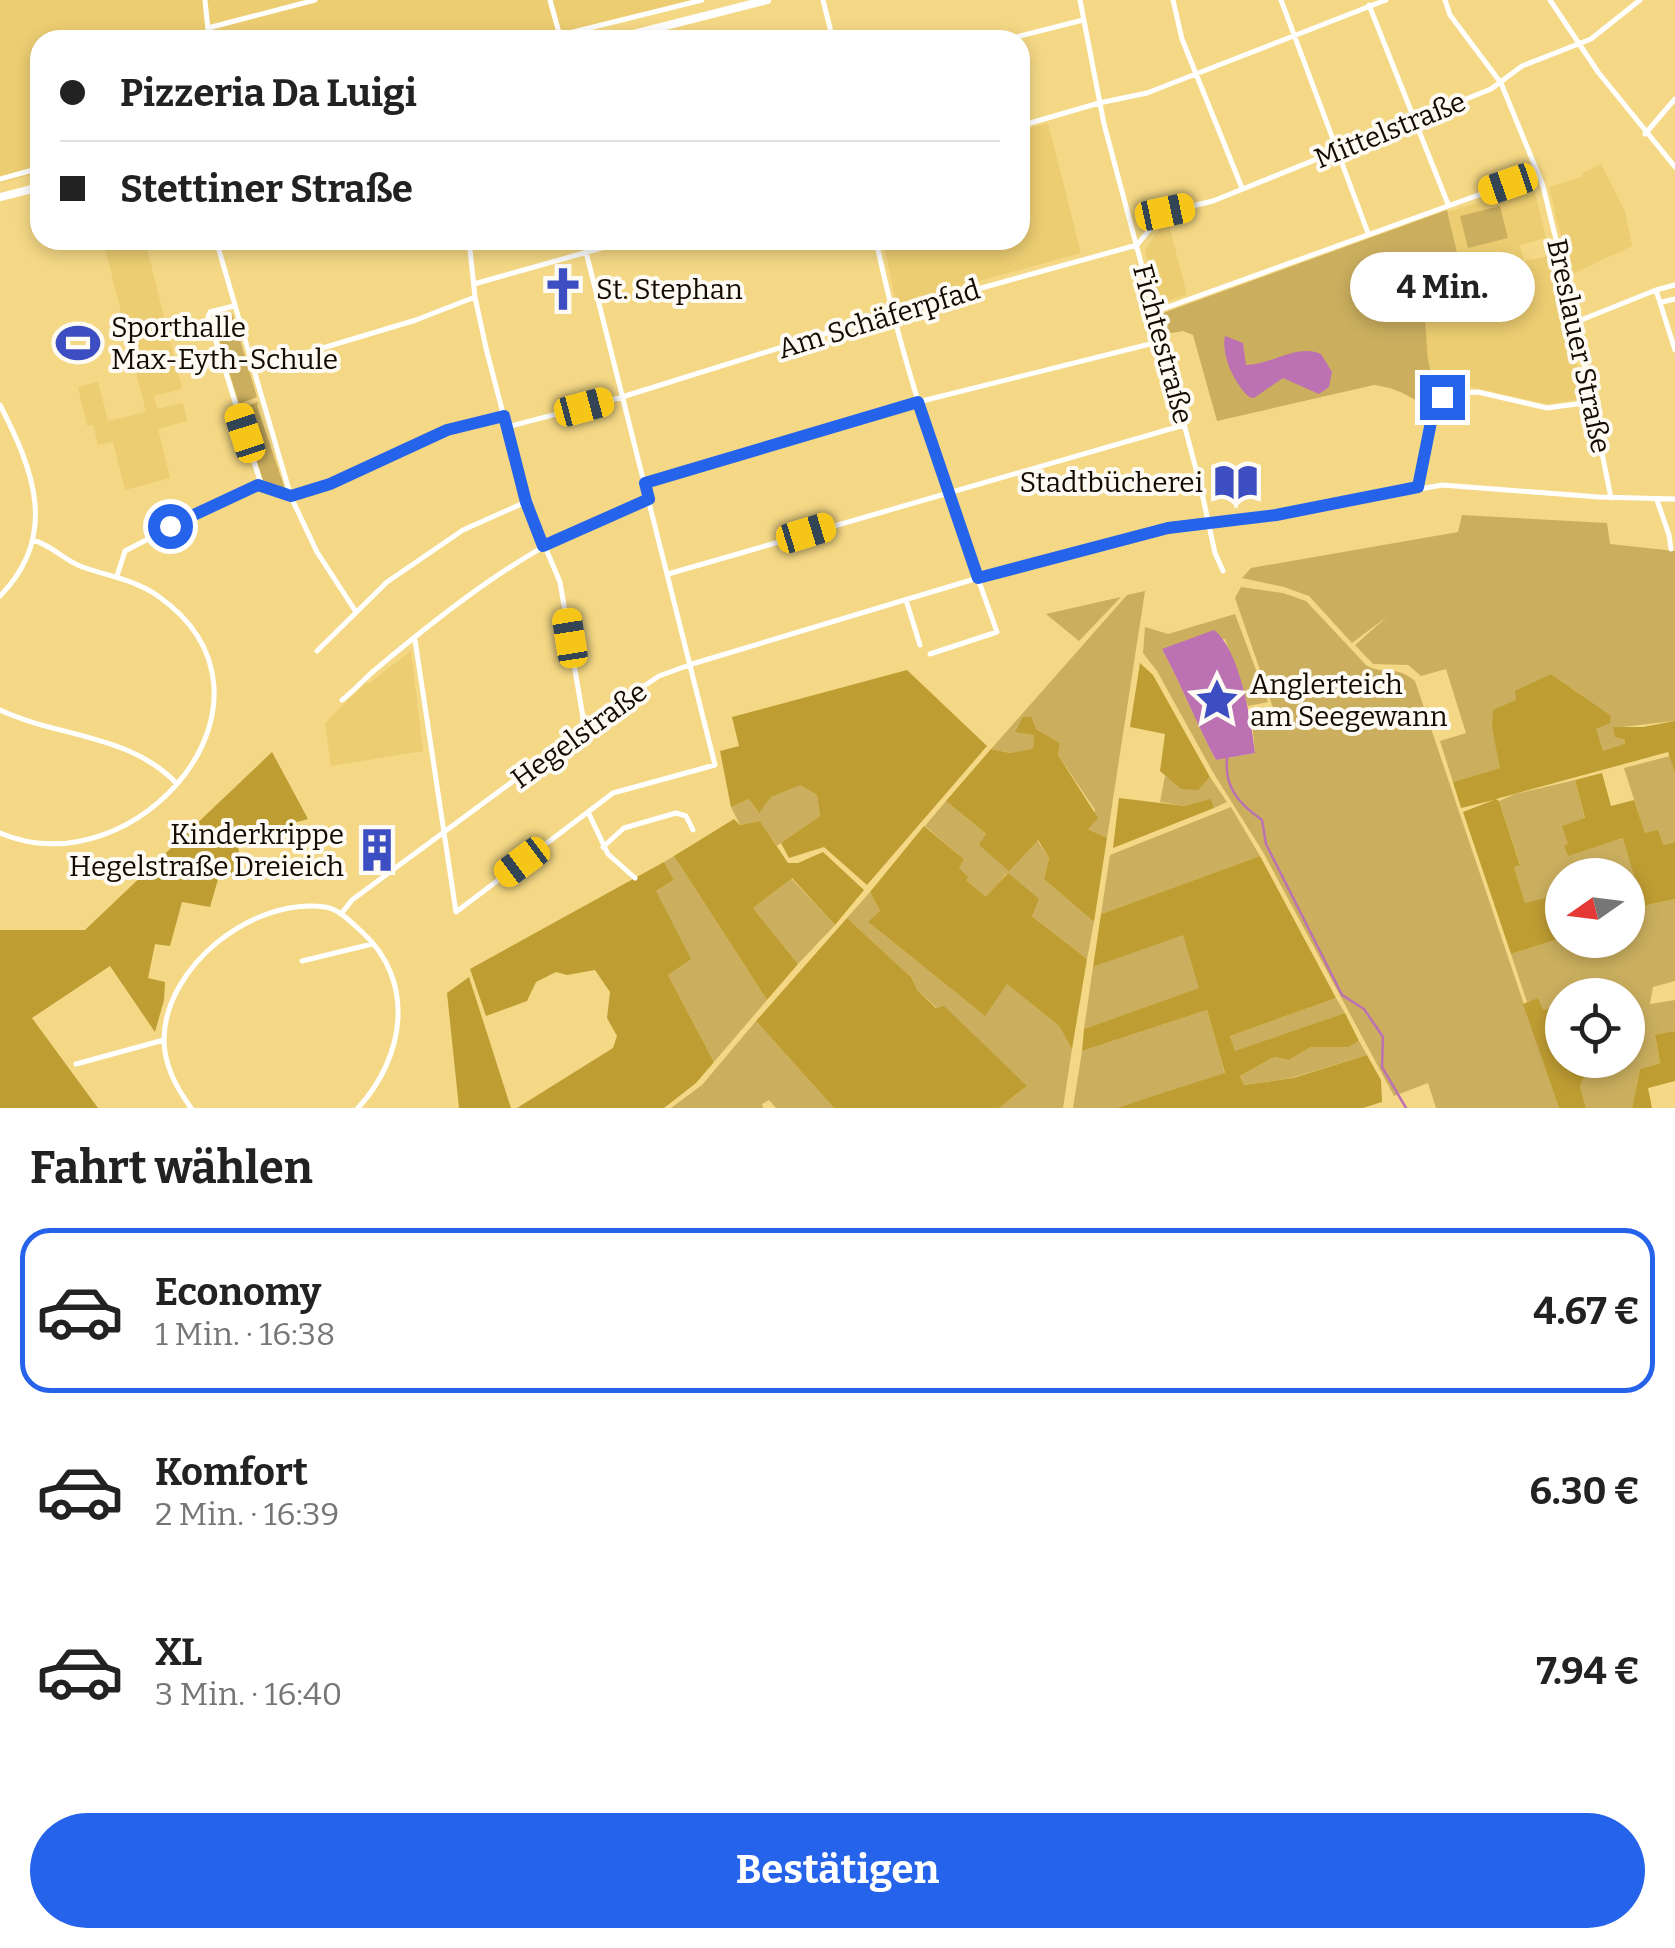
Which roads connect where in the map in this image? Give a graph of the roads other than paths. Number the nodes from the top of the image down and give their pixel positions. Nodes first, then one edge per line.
1 (205, 0) edge
2 (315, 0) edge
3 (550, 0) edge
4 (702, 0) edge
5 (767, 0) edge
6 (823, 0) edge
7 (1080, 0) edge
8 (1173, 0) edge
9 (1280, 0) edge
10 (1386, 0) edge
11 (1445, 0) edge
12 (1550, 0) edge
13 (1640, 0) edge
14 (1368, 5) junction
15 (1083, 20) junction
16 (208, 28) joint
17 (558, 30) edge
18 (590, 30) edge
19 (649, 30) edge
20 (830, 30) edge
21 (1030, 33) edge
22 (1292, 36) junction
23 (1579, 45) junction
24 (1196, 74) junction
25 (1502, 83) junction
26 (1675, 99) edge
27 (1099, 103) junction
28 (1414, 120) junction
29 (1030, 123) edge
30 (1645, 134) junction
31 (1336, 151) junction
32 (1675, 168) edge
33 (30, 170) edge
34 (1538, 174) junction
35 (0, 178) edge
36 (1242, 188) junction
37 (30, 190) edge
38 (0, 197) edge
39 (1448, 204) junction
40 (1368, 233) junction
41 (1137, 245) junction
42 (219, 250) edge
43 (470, 250) edge
44 (586, 250) edge
45 (597, 250) edge
46 (878, 250) edge
47 (587, 253) junction
48 (474, 284) junction
49 (1675, 284) edge
50 (1656, 290) junction
51 (475, 297) junction
52 (1675, 298) edge
53 (1662, 302) junction
54 (234, 306) junction
55 (1154, 312) junction
56 (891, 313) junction
57 (1576, 322) junction
58 (1162, 341) junction
59 (1675, 350) edge
60 (253, 369) junction
61 (622, 397) junction
62 (918, 402) junction
63 (1592, 402) junction
64 (0, 406) edge
65 (504, 416) junction
66 (1184, 424) junction
67 (507, 427) junction
68 (645, 483) junction
69 (261, 484) junction
70 (1418, 487) junction
71 (947, 491) junction
72 (291, 496) junction
73 (1611, 498) junction
74 (649, 499) junction
75 (1656, 499) junction
76 (1675, 499) edge
77 (526, 502) junction
78 (1210, 524) junction
79 (33, 540) junction
80 (543, 546) junction
81 (1671, 549) dead end
82 (1222, 571) dead end
83 (668, 574) junction
84 (117, 576) junction
85 (978, 578) junction
86 (0, 596) edge
87 (906, 600) junction
88 (356, 612) junction
89 (414, 640) junction
90 (920, 645) dead end
91 (318, 650) dead end
92 (930, 654) dead end
93 (692, 664) junction
94 (342, 700) dead end
95 (0, 710) edge
96 (585, 730) junction
97 (177, 784) junction
98 (588, 812) junction
99 (694, 830) dead end
100 (0, 833) edge
101 (444, 834) junction
102 (603, 847) junction
103 (635, 878) dead end
104 (341, 914) junction
105 (373, 944) junction
106 (302, 961) dead end
107 (164, 1040) junction
108 (76, 1064) dead end
109 (191, 1108) edge
110 (358, 1108) edge

1 - 16 street
2 - 16 street
3 - 17 street
4 - 18 street
5 - 19 street
6 - 20 street
7 - 15 street, Fichtestraße
8 - 24 street
9 - 22 street
10 - 14 street
11 - 25 street, Breslauer Straße
12 - 23 street
13 - 23 street, Mittelstraße
14 - 22 street
14 - 28 street
15 - 21 street
15 - 27 street, Fichtestraße
22 - 24 street
22 - 31 street
23 - 25 street, Mittelstraße
23 - 30 street
24 - 27 street
24 - 36 street
25 - 28 street, Mittelstraße
25 - 34 street, Breslauer Straße
26 - 30 street
27 - 29 street
27 - 41 street, Fichtestraße
28 - 31 street, Mittelstraße
28 - 39 street
30 - 32 street
31 - 36 street, Mittelstraße
31 - 40 street
33 - 35 street
34 - 39 street
34 - 57 street, Breslauer Straße
36 - 41 street, Mittelstraße
37 - 38 street
39 - 40 street
40 - 55 street
41 - 55 street, Fichtestraße
41 - 56 street, Am Schäferpfad
42 - 54 street
43 - 48 street
44 - 47 street
45 - 47 street
46 - 56 street
47 - 48 street
47 - 61 street
48 - 51 street
49 - 50 street
50 - 53 street
50 - 57 street
51 - 60 street
51 - 65 street
52 - 53 street
53 - 59 street
54 - 60 street
54 - 69 street
55 - 58 street, Fichtestraße
56 - 61 street, Am Schäferpfad
56 - 62 street
57 - 63 street, Breslauer Straße
58 - 62 street
58 - 66 street, Fichtestraße
60 - 72 street
61 - 67 street, Am Schäferpfad
61 - 68 street
62 - 68 street
62 - 71 street
63 - 70 street
63 - 73 street, Breslauer Straße
64 - 79 street
65 - 67 street
65 - 72 street
66 - 71 street
66 - 78 street, Fichtestraße
67 - 77 street
68 - 74 street
69 - 72 street
69 - 84 street
70 - 73 street, Hegelstraße
70 - 78 street, Hegelstraße
71 - 83 street
71 - 85 street
72 - 88 street
73 - 75 street, Hegelstraße
74 - 80 street
74 - 83 street
75 - 76 street, Hegelstraße
75 - 81 street
77 - 80 street
77 - 88 street
78 - 82 street, Fichtestraße
78 - 85 street, Hegelstraße
79 - 84 street
79 - 86 street
80 - 89 street
80 - 96 street
83 - 93 street
84 - 97 street
85 - 87 street, Hegelstraße
85 - 92 street
87 - 90 street
87 - 93 street, Hegelstraße
88 - 91 street
89 - 94 street
89 - 101 street
93 - 96 street, Hegelstraße
93 - 98 street
95 - 97 street
96 - 101 street, Hegelstraße
97 - 100 street
98 - 101 street
98 - 102 street
99 - 102 street
101 - 104 street, Hegelstraße
102 - 103 street
104 - 105 street
104 - 107 street
105 - 106 street
105 - 110 street
107 - 108 street
107 - 109 street

